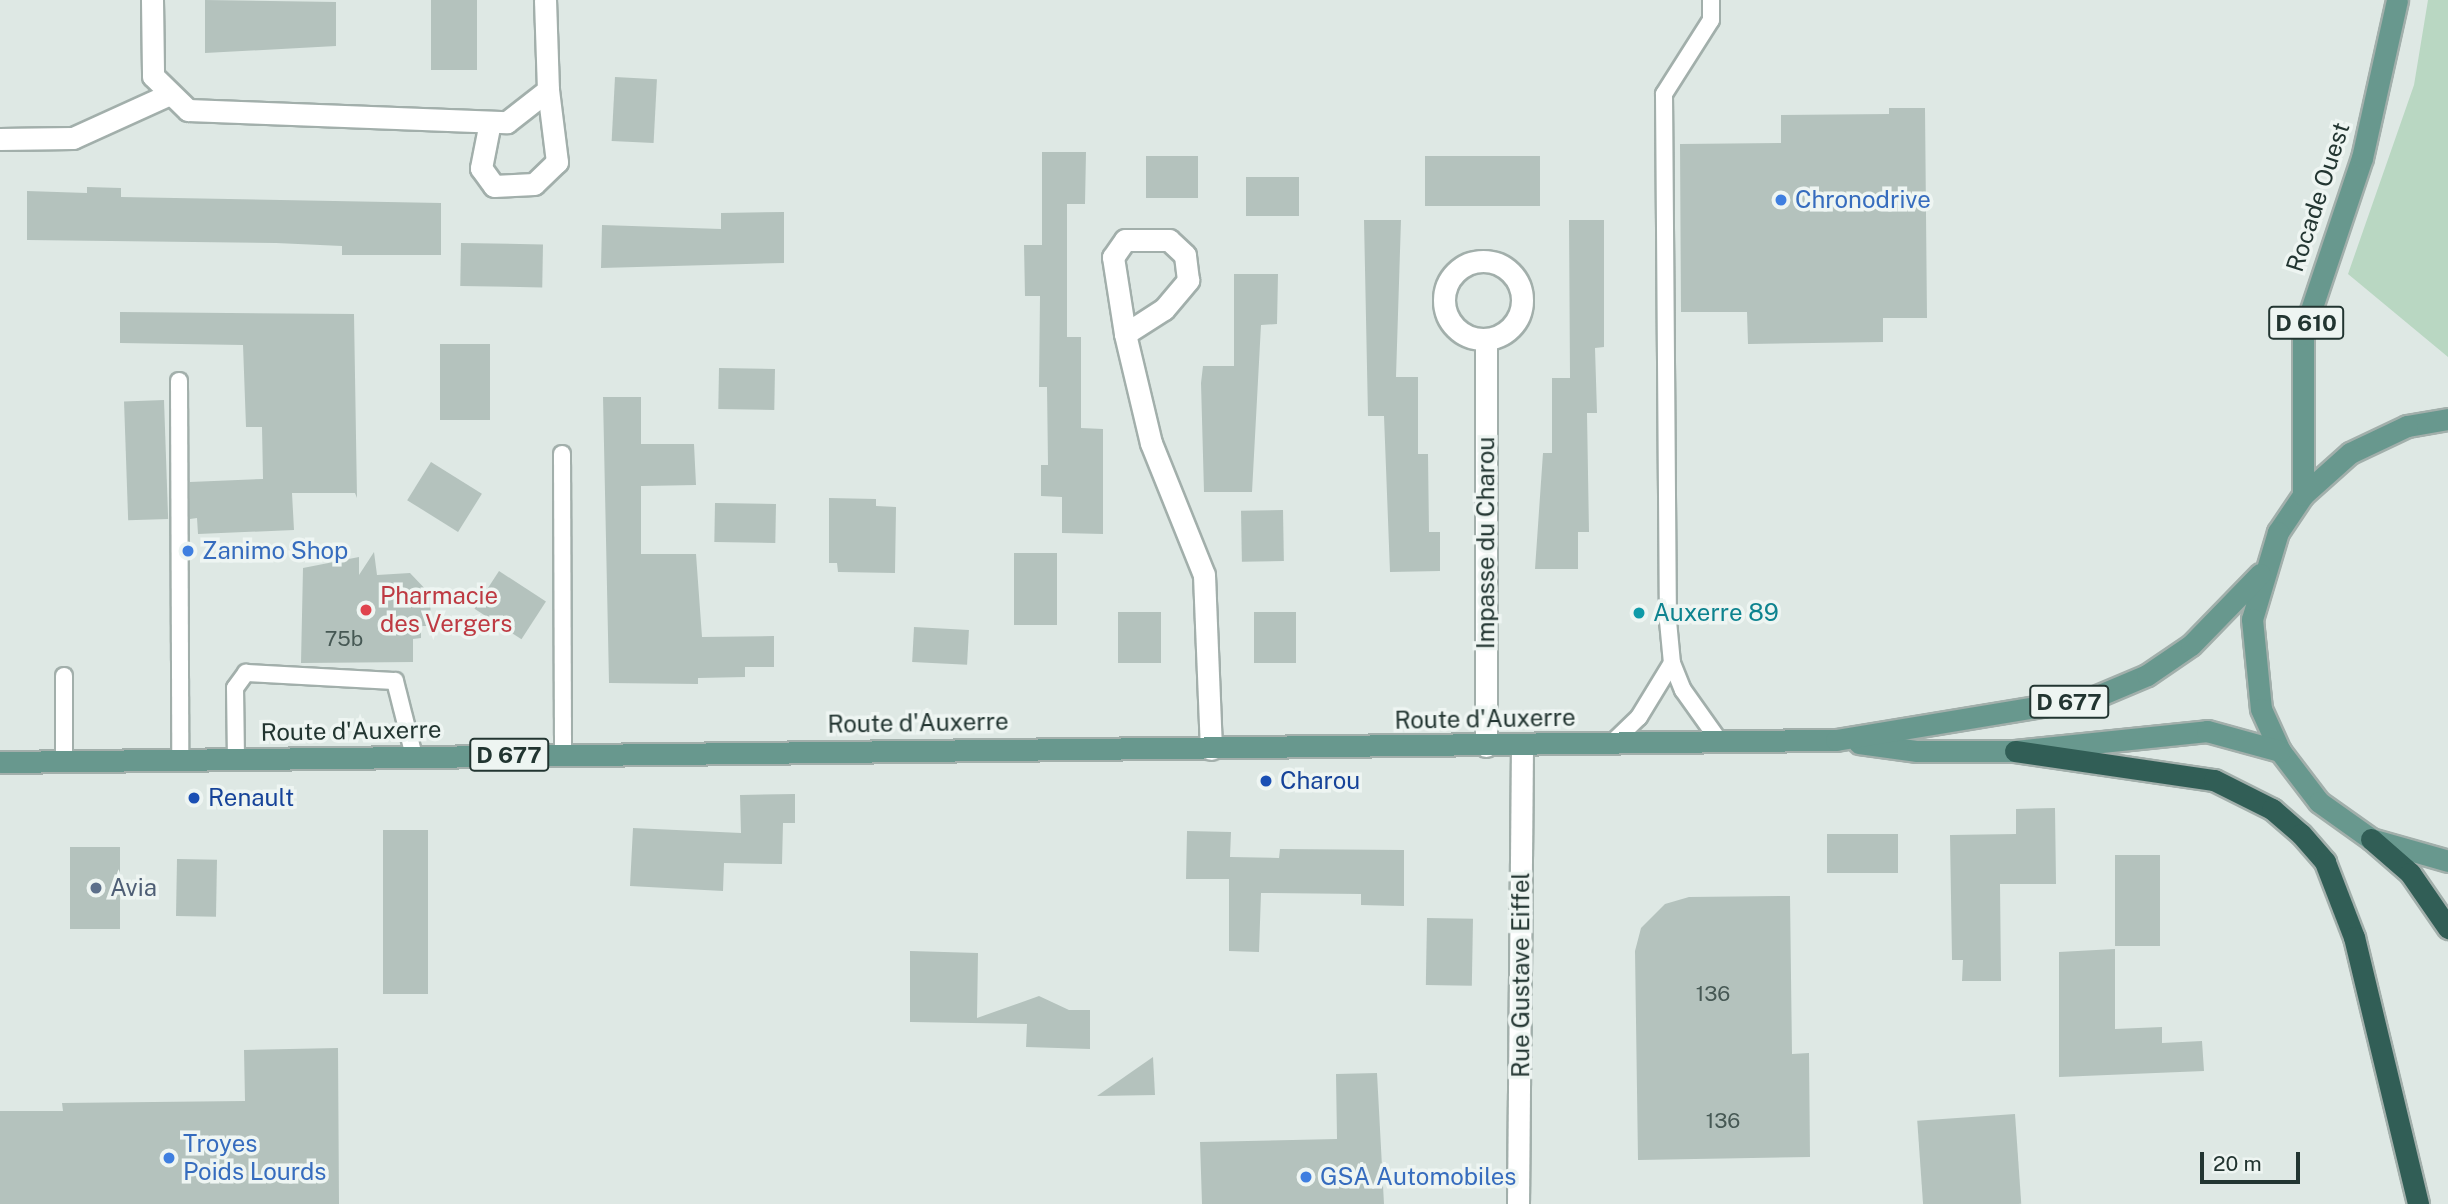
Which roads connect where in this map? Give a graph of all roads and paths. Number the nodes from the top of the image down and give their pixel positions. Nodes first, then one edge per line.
1 (152, 0) edge
2 (545, 0) edge
3 (1711, 0) edge
4 (2397, 0) edge
5 (548, 90) junction
6 (168, 95) junction
7 (490, 122) junction
8 (0, 139) edge
9 (1125, 334) junction
10 (1486, 340) dead end
11 (179, 381) dead end
12 (2448, 419) edge
13 (562, 454) dead end
14 (2303, 495) junction
15 (2260, 574) junction
16 (1672, 663) junction
17 (64, 676) dead end
18 (1836, 740) junction
19 (1720, 742) junction
20 (1611, 744) junction
21 (1522, 745) junction
22 (1486, 746) junction
23 (1211, 749) junction
24 (2015, 751) junction
25 (2280, 751) junction
26 (564, 754) junction
27 (414, 756) junction
28 (236, 759) junction
29 (180, 760) junction
30 (64, 761) junction
31 (0, 762) edge
32 (2371, 839) junction
33 (2448, 861) edge
34 (2448, 928) edge
35 (1518, 1204) edge
36 (2418, 1204) edge

1 - 6 street
2 - 5 street
3 - 16 lane
4 - 14 main road, Rocade Ouest / D 610
5 - 7 street
5 - 7 street
6 - 7 street
6 - 8 street
9 - 9 street
9 - 23 street
10 - 22 street, Impasse du Charou
11 - 29 lane
12 - 14 main road
13 - 26 lane
14 - 15 main road
15 - 18 main road, Route d'Auxerre / D 677
15 - 25 main road
16 - 19 lane
16 - 20 lane
17 - 30 lane
18 - 19 main road, Route d'Auxerre / D 677
18 - 24 main road, Route d'Auxerre / D 677
19 - 20 main road, Route d'Auxerre / D 677
20 - 21 main road, Route d'Auxerre / D 677
21 - 22 main road, Route d'Auxerre / D 677
21 - 35 street, Rue Gustave Eiffel
22 - 23 main road, Route d'Auxerre / D 677
23 - 26 main road, Route d'Auxerre / D 677
24 - 25 main road, Route d'Auxerre / D 677
24 - 36 highway
25 - 32 main road
26 - 27 main road, Route d'Auxerre / D 677
27 - 28 main road, Route d'Auxerre / D 677
27 - 28 lane
28 - 29 main road, Route d'Auxerre / D 677
29 - 30 main road, Route d'Auxerre / D 677
30 - 31 main road, Route d'Auxerre / D 677
32 - 33 main road
32 - 34 highway

